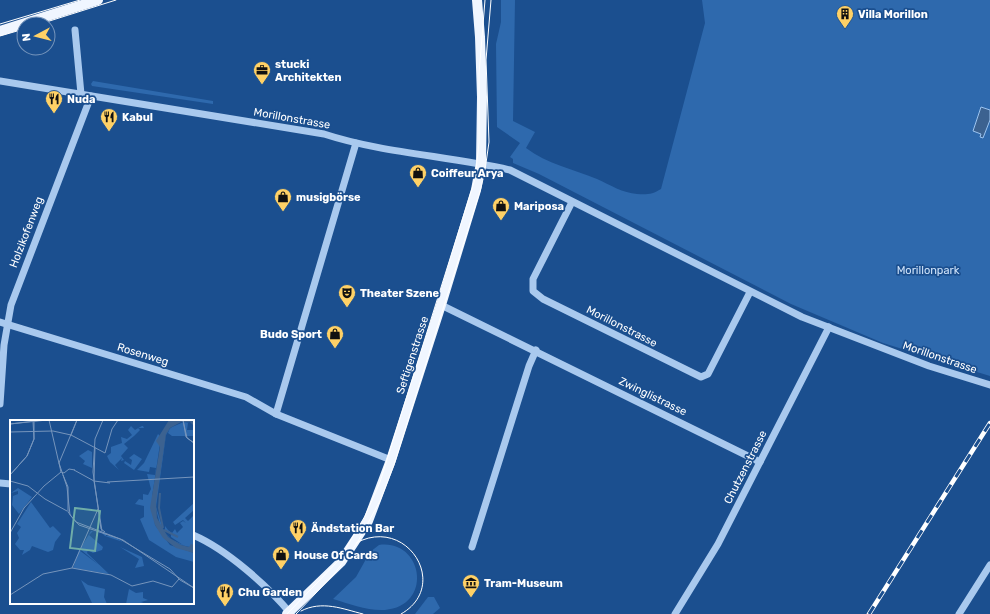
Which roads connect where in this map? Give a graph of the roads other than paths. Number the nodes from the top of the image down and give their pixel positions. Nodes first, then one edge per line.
1 (98, 0) edge
2 (477, 0) edge
3 (73, 4) edge
4 (75, 30) dead end
5 (0, 31) edge
6 (0, 81) edge
7 (81, 94) junction
8 (91, 96) junction
9 (356, 143) junction
10 (481, 163) junction
11 (572, 202) junction
12 (750, 292) junction
13 (441, 304) junction
14 (3, 323) edge
15 (829, 327) junction
16 (536, 350) junction
17 (990, 385) edge
18 (0, 404) edge
19 (276, 414) junction
20 (391, 460) junction
21 (760, 462) junction
22 (0, 483) edge
23 (10, 484) edge
24 (194, 536) edge
25 (472, 547) dead end
26 (990, 565) edge
27 (289, 613) edge
28 (675, 614) edge
29 (959, 614) edge

1 - 3 main road
2 - 10 main road, Seftigenstrasse
3 - 5 main road
4 - 7 street
6 - 7 street, Morillonstrasse
7 - 8 street, Morillonstrasse
8 - 9 street, Morillonstrasse
8 - 14 street, Holzikofenweg
9 - 10 street, Morillonstrasse
9 - 19 street
10 - 11 street, Morillonstrasse
10 - 13 main road, Seftigenstrasse
11 - 12 street, Morillonstrasse
11 - 12 street, Morillonstrasse
12 - 15 street, Morillonstrasse
13 - 16 street, Zwinglistrasse
13 - 20 main road, Seftigenstrasse
14 - 18 street, Holzikofenweg
14 - 19 street, Rosenweg
15 - 17 street, Morillonstrasse
15 - 21 street, Chutzenstrasse
16 - 21 street, Zwinglistrasse
16 - 25 street
19 - 20 street, Rosenweg
20 - 27 main road, Seftigenstrasse
21 - 28 street, Chutzenstrasse
22 - 23 street
24 - 27 street
26 - 29 street

